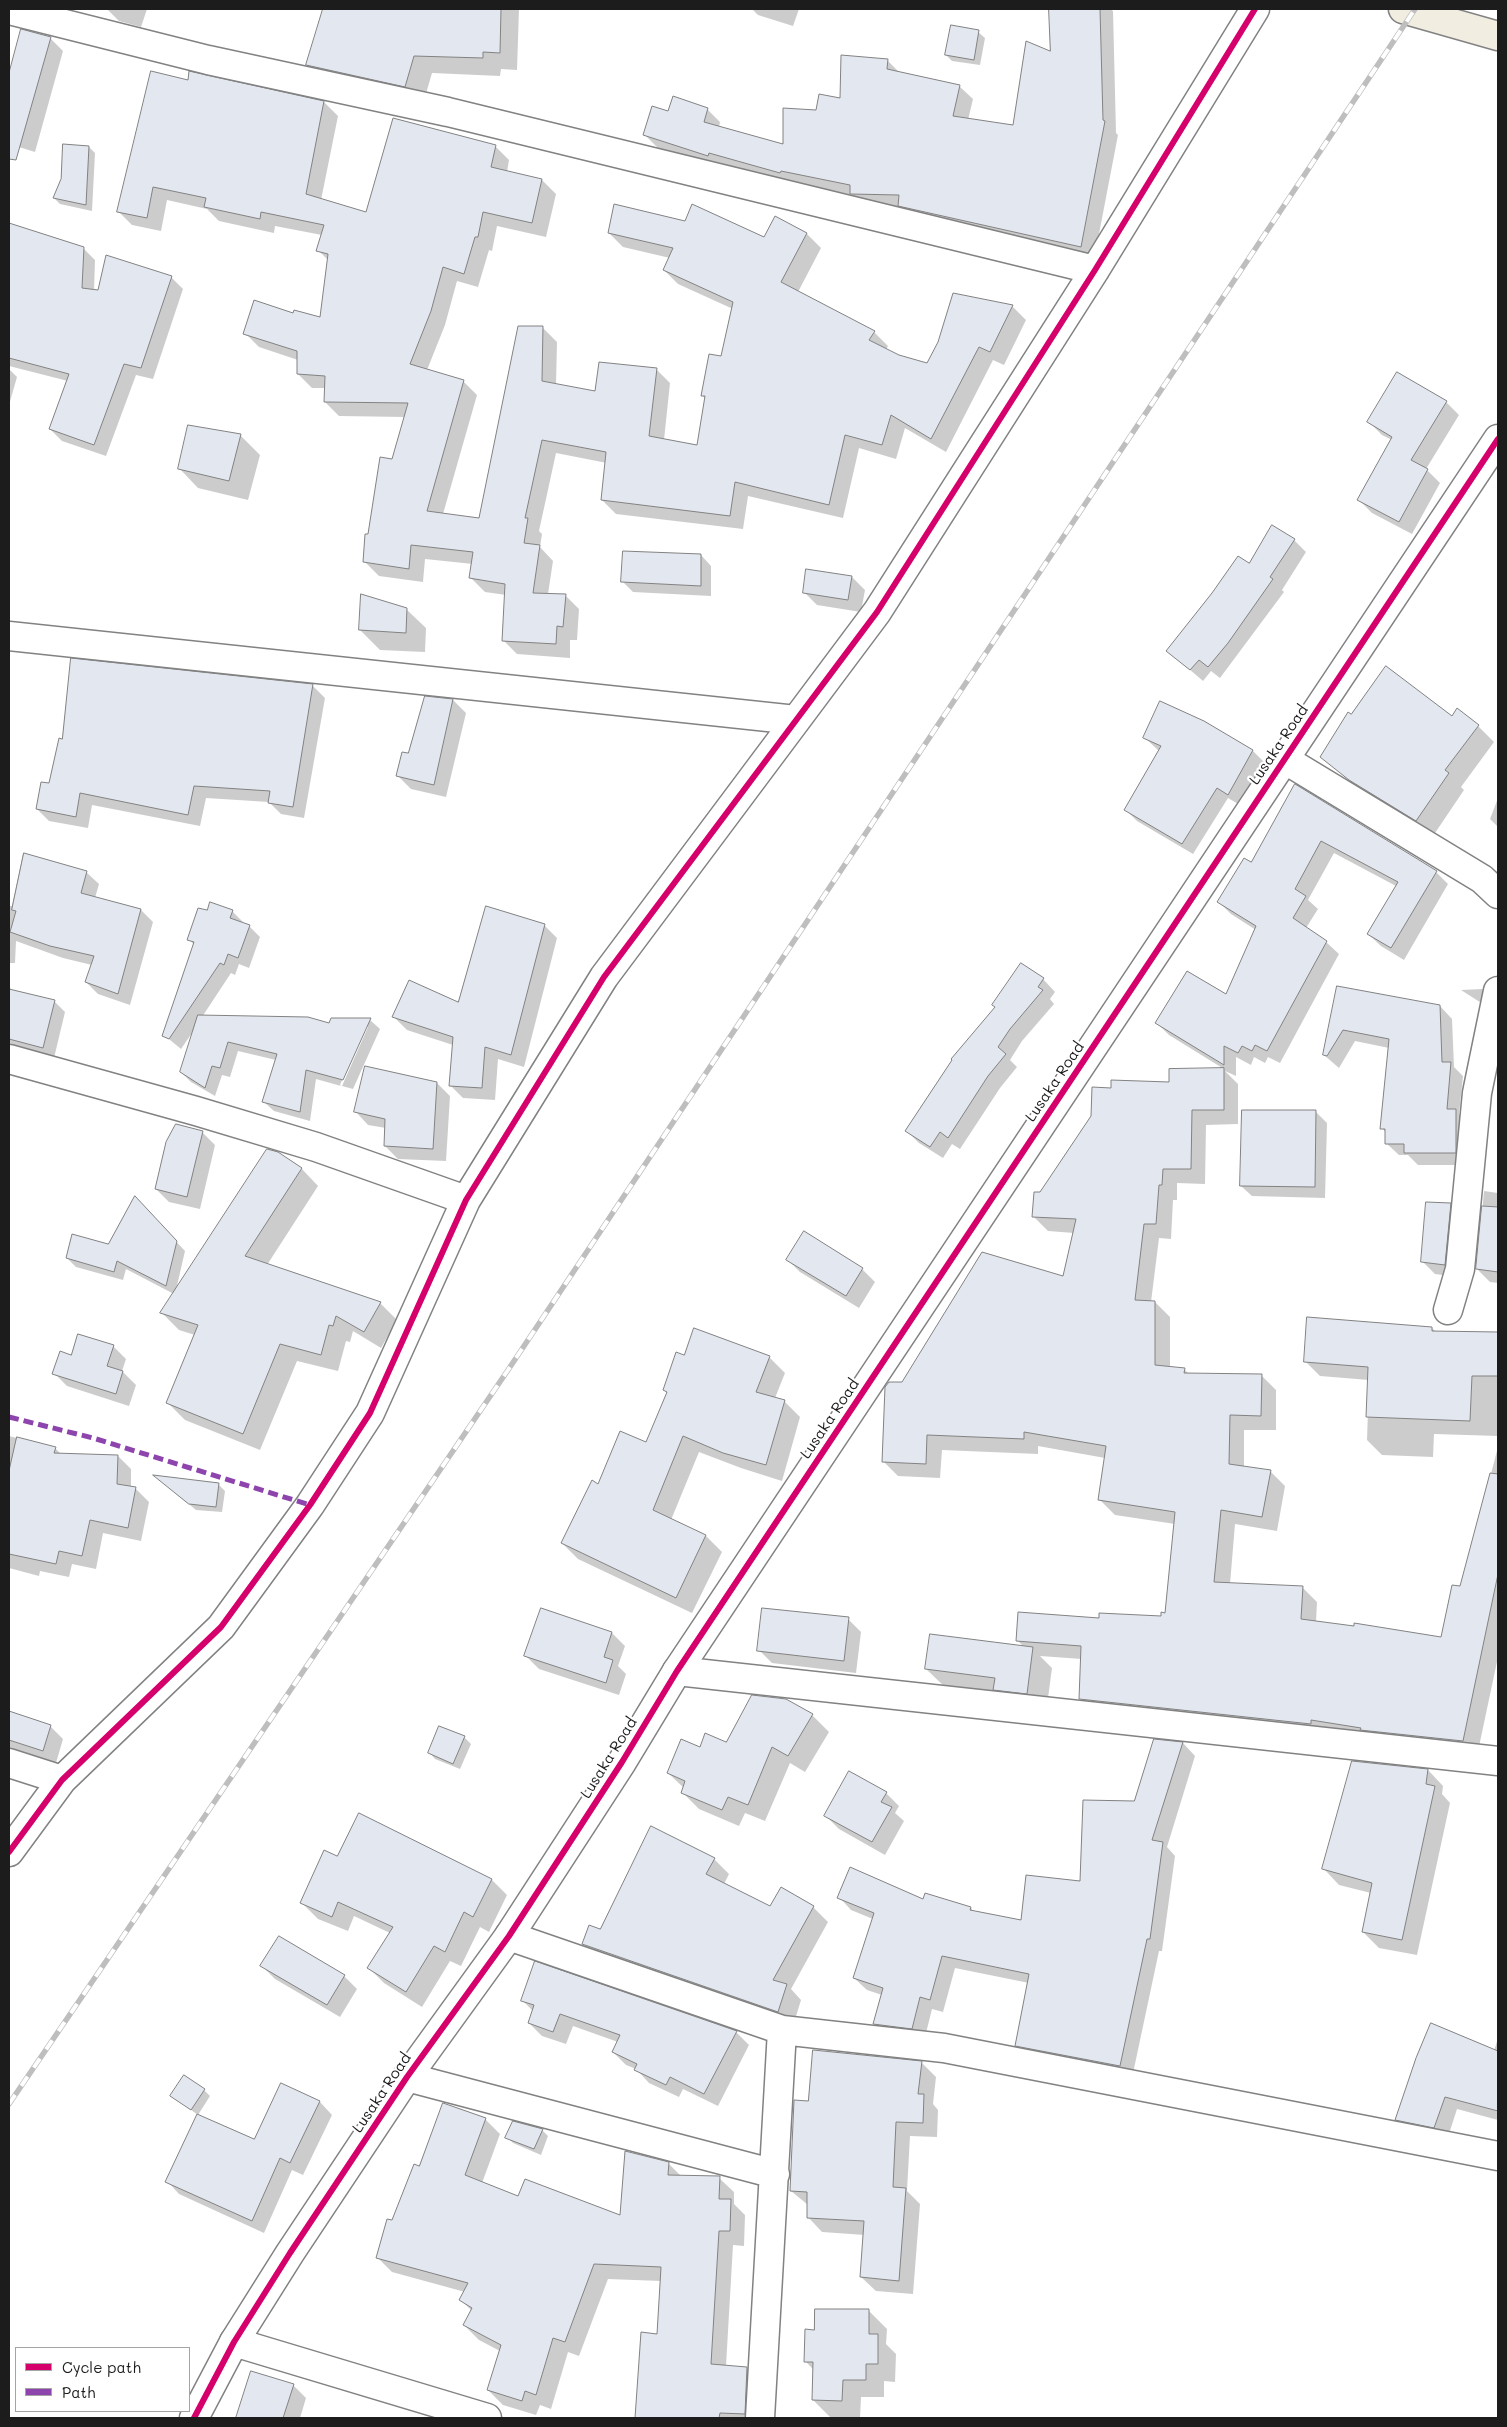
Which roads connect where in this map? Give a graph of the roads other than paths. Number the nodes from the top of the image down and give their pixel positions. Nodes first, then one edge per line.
1 (1255, 9) edge
2 (1403, 9) edge
3 (9, 10) edge
4 (1498, 36) edge
5 (1095, 270) junction
6 (1498, 439) edge
7 (9, 636) edge
8 (796, 720) junction
9 (1284, 760) junction
10 (1498, 894) edge
11 (1498, 991) edge
12 (9, 1059) edge
13 (466, 1200) junction
14 (1448, 1310) dead end
15 (677, 1671) junction
16 (1498, 1760) edge
17 (9, 1763) edge
18 (62, 1780) junction
19 (9, 1852) edge
20 (509, 1936) junction
21 (782, 2030) junction
22 (407, 2077) junction
23 (1498, 2156) edge
24 (775, 2174) junction
25 (234, 2342) junction
26 (194, 2418) edge
27 (487, 2418) edge
28 (760, 2418) edge

1 - 5 street
2 - 4 main road
3 - 5 street
5 - 8 street
6 - 9 street, Lusaka Road
7 - 8 street
8 - 13 street
9 - 10 street
9 - 15 street, Lusaka Road
11 - 14 street
12 - 13 street
13 - 18 street
15 - 16 street
15 - 20 street, Lusaka Road
17 - 18 street
18 - 19 street
20 - 21 street
20 - 22 street, Lusaka Road
21 - 23 street
21 - 24 street
22 - 24 street
22 - 25 street, Lusaka Road
24 - 28 street
25 - 26 street, Lusaka Road
25 - 27 street

